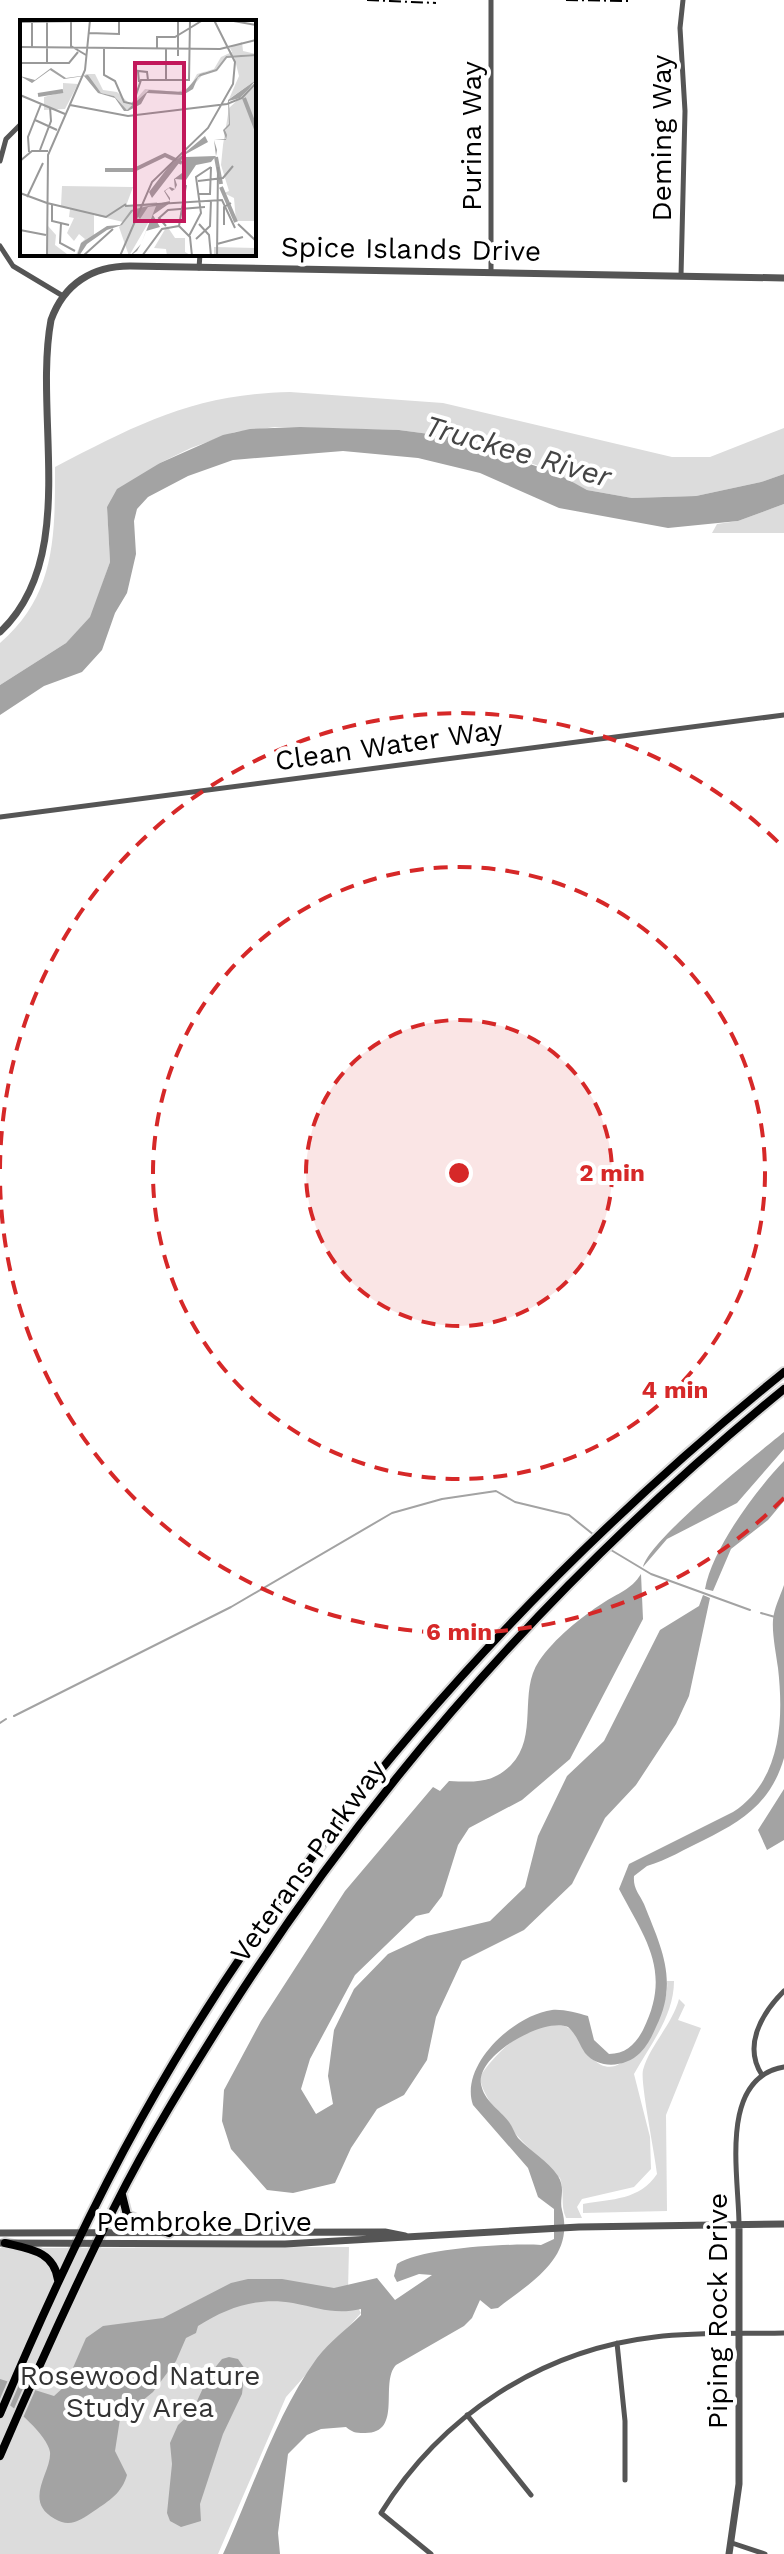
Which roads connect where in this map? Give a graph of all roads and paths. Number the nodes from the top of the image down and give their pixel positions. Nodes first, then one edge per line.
1 (491, 0) edge
2 (683, 0) edge
3 (20, 125) edge
4 (0, 161) edge
5 (0, 246) edge
6 (200, 256) edge
7 (199, 268) junction
8 (491, 273) junction
9 (681, 276) junction
10 (784, 278) edge
11 (63, 296) junction
12 (0, 632) edge
13 (784, 715) edge
14 (0, 817) edge
15 (784, 1372) edge
16 (784, 1389) edge
17 (784, 1991) edge
18 (784, 2067) edge
19 (762, 2075) junction
20 (122, 2193) junction
21 (784, 2224) edge
22 (739, 2225) junction
23 (0, 2233) edge
24 (102, 2233) junction
25 (169, 2233) junction
26 (81, 2234) junction
27 (407, 2236) junction
28 (3, 2243) edge
29 (76, 2243) junction
30 (97, 2244) junction
31 (58, 2281) junction
32 (784, 2333) edge
33 (739, 2334) junction
34 (617, 2343) junction
35 (0, 2413) edge
36 (467, 2415) junction
37 (0, 2456) edge
38 (625, 2480) dead end
39 (531, 2495) dead end
40 (732, 2543) junction
41 (431, 2554) edge
42 (729, 2554) edge
43 (765, 2554) edge

1 - 8 street, Purina Way
2 - 9 street, Deming Way
3 - 4 street
5 - 11 street
6 - 7 street
7 - 8 street, Spice Islands Drive
7 - 11 street, Spice Islands Drive
8 - 9 street, Spice Islands Drive
9 - 10 street, Spice Islands Drive
11 - 12 street
13 - 14 street, Clean Water Way
15 - 26 main road, Veterans Parkway
16 - 20 main road, Veterans Parkway
17 - 19 street
18 - 19 street
19 - 22 street, Piping Rock Drive
20 - 24 main road, Veterans Parkway
20 - 25 main road
21 - 22 street, Pembroke Drive
22 - 27 street, Pembroke Drive
22 - 33 street, Piping Rock Drive
23 - 26 street, Pembroke Drive
24 - 25 street, Pembroke Drive
24 - 26 street, Pembroke Drive
24 - 30 main road, Veterans Parkway
25 - 27 street, Pembroke Drive
26 - 29 main road, Veterans Parkway
27 - 30 street, Pembroke Drive
28 - 29 street, Pembroke Drive
28 - 31 main road
29 - 30 street, Pembroke Drive
29 - 31 main road, Veterans Parkway
30 - 37 main road, Veterans Parkway
31 - 35 main road, Veterans Parkway
32 - 33 street
33 - 34 street
33 - 40 street, Piping Rock Drive
34 - 36 street
34 - 38 street
36 - 39 street
36 - 41 street
40 - 42 street, Piping Rock Drive
40 - 43 street

